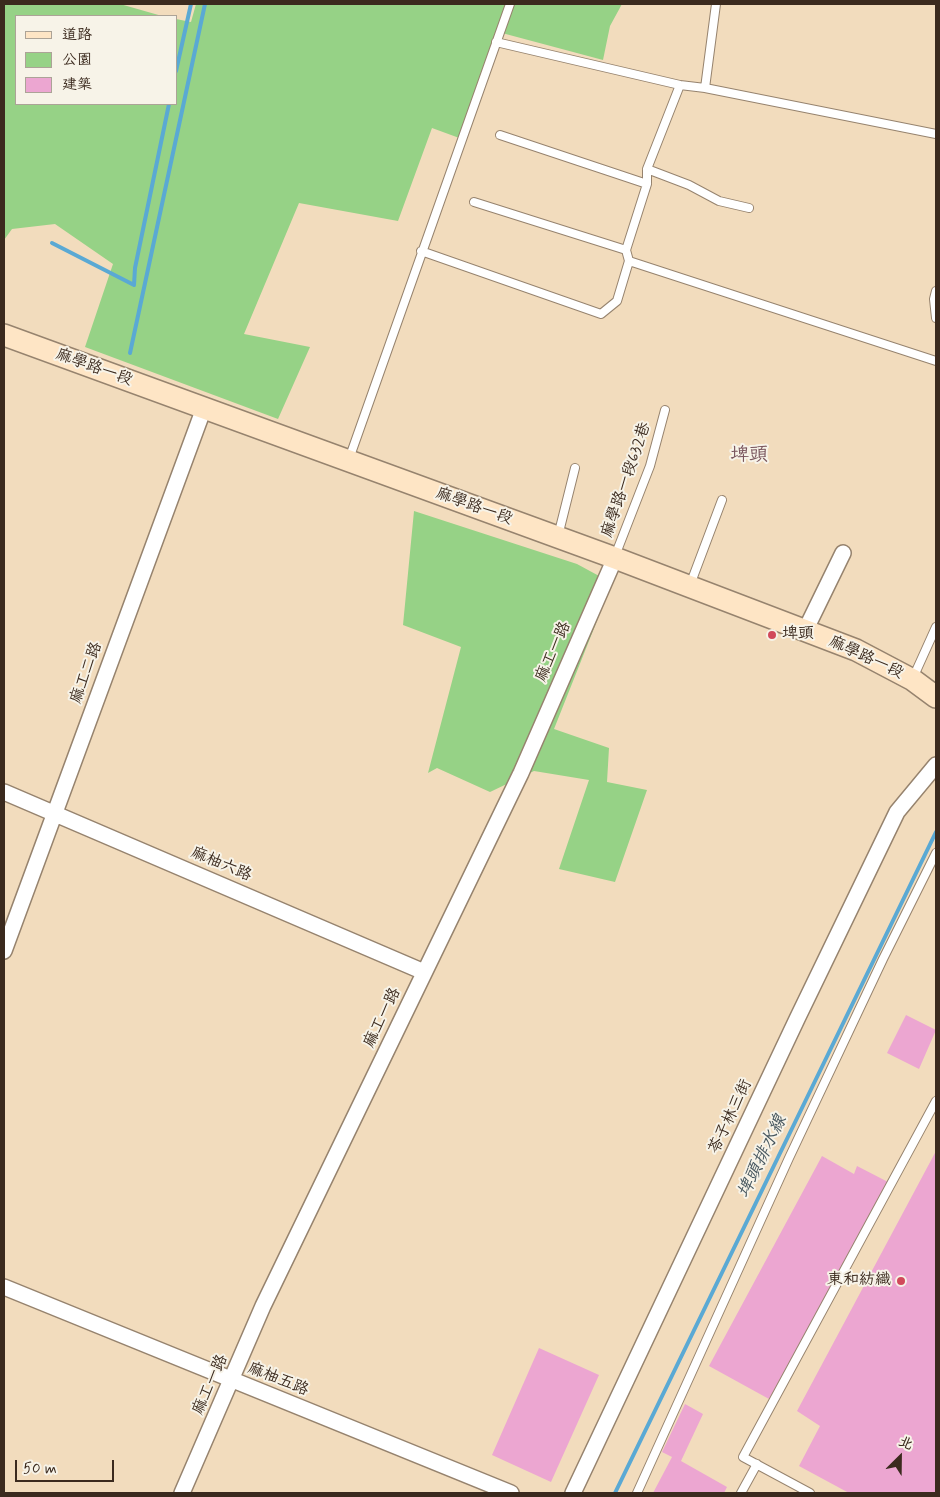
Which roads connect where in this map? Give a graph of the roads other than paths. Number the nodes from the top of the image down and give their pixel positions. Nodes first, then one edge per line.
1 (510, 4) edge
2 (716, 4) edge
3 (496, 42) junction
4 (680, 85) junction
5 (705, 88) junction
6 (936, 134) edge
7 (500, 135) dead end
8 (648, 169) junction
9 (647, 184) junction
10 (474, 202) dead end
11 (749, 208) dead end
12 (626, 250) junction
13 (421, 251) junction
14 (629, 261) junction
15 (936, 291) edge
16 (936, 318) edge
17 (4, 335) edge
18 (936, 361) edge
19 (204, 408) junction
20 (665, 410) dead end
21 (348, 461) junction
22 (575, 468) dead end
23 (722, 500) dead end
24 (558, 537) junction
25 (843, 553) dead end
26 (615, 558) junction
27 (689, 586) junction
28 (936, 627) edge
29 (805, 631) junction
30 (912, 680) junction
31 (936, 697) edge
32 (936, 765) edge
33 (4, 792) edge
34 (54, 812) junction
35 (936, 853) edge
36 (4, 951) edge
37 (424, 972) junction
38 (936, 1101) edge
39 (4, 1287) edge
40 (232, 1380) junction
41 (757, 1464) junction
42 (182, 1493) edge
43 (511, 1493) edge
44 (573, 1493) edge
45 (637, 1493) edge
46 (741, 1493) edge
47 (810, 1493) edge

1 - 3 lane
2 - 5 lane
3 - 4 lane
3 - 13 lane
4 - 5 lane
4 - 8 lane
5 - 6 lane
7 - 9 lane
8 - 9 lane
8 - 11 lane
9 - 12 lane
10 - 12 lane
12 - 14 lane
13 - 14 lane
13 - 21 lane
14 - 18 lane
15 - 16 lane
17 - 19 main road, 麻學路一段
19 - 21 main road, 麻學路一段
19 - 34 street, 麻工二路
20 - 26 lane, 麻學路一段632巷
21 - 24 main road, 麻學路一段
22 - 24 lane
23 - 27 lane
24 - 26 main road, 麻學路一段
25 - 29 street
26 - 27 main road, 麻學路一段
26 - 37 street, 麻工一路
27 - 29 main road, 麻學路一段
28 - 30 lane
29 - 30 main road, 麻學路一段
30 - 31 main road, 麻學路一段
32 - 44 street, 苓子林三街
33 - 34 street, 麻柚六路
34 - 36 street, 麻工二路
34 - 37 street, 麻柚六路
35 - 45 lane
37 - 40 street, 麻工一路
38 - 41 lane
39 - 40 street, 麻柚五路
40 - 42 street, 麻工一路
40 - 43 street, 麻柚五路
41 - 46 lane
41 - 47 lane

